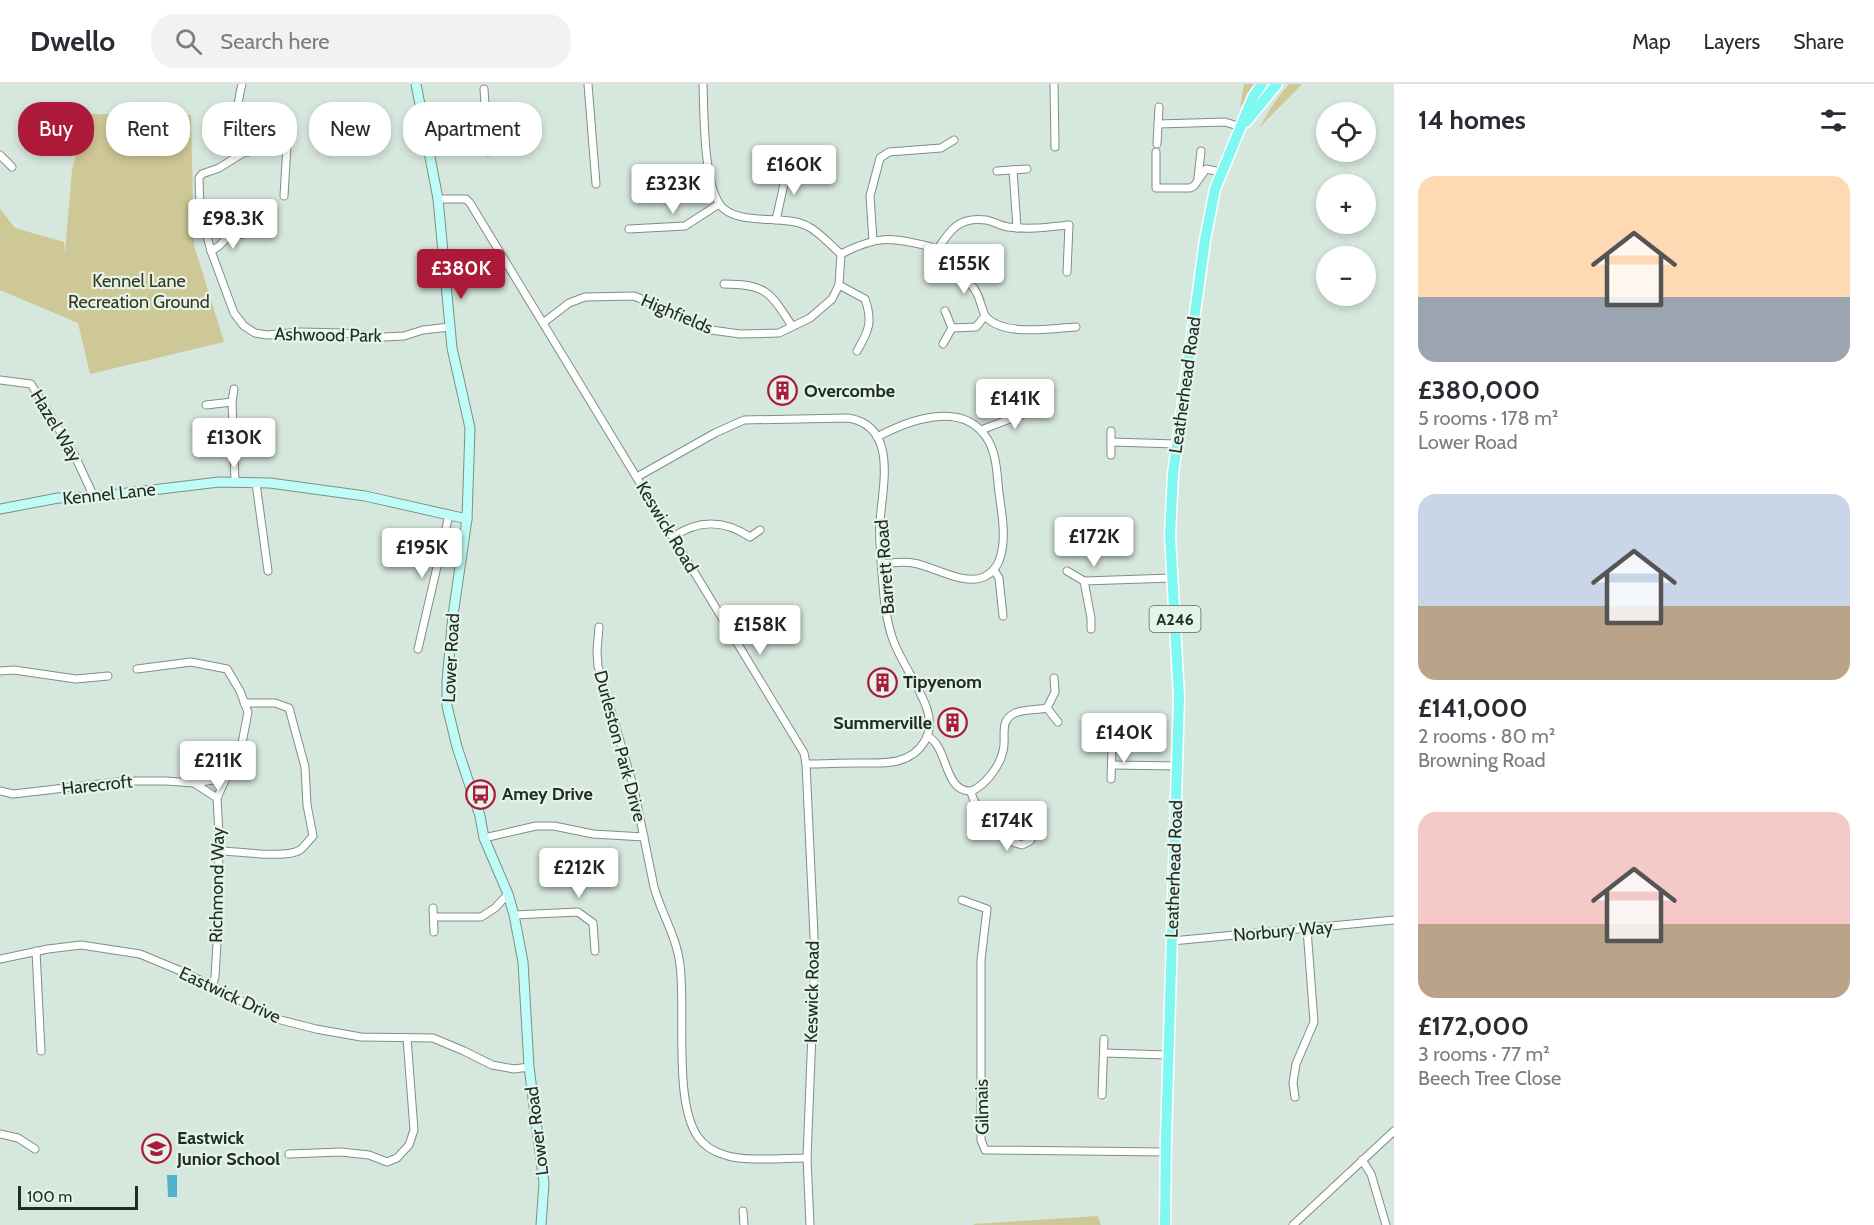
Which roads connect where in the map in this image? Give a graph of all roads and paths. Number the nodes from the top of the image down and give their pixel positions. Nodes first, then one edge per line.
1 (242, 84) edge
2 (416, 84) edge
3 (588, 84) edge
4 (703, 84) edge
5 (1054, 84) edge
6 (1262, 84) edge
7 (1277, 84) edge
8 (484, 89) dead end
9 (239, 102) edge
10 (420, 102) edge
11 (485, 102) edge
12 (1159, 107) dead end
13 (1158, 124) junction
14 (1242, 127) junction
15 (954, 140) dead end
16 (1055, 147) dead end
17 (1201, 151) dead end
18 (0, 155) edge
19 (238, 156) edge
20 (286, 156) edge
21 (430, 156) edge
22 (788, 166) dead end
23 (12, 167) dead end
24 (1027, 169) dead end
25 (1013, 170) junction
26 (997, 171) dead end
27 (1221, 172) junction
28 (1198, 180) junction
29 (596, 184) dead end
30 (284, 196) dead end
31 (438, 199) junction
32 (719, 204) junction
33 (776, 220) junction
34 (1017, 228) junction
35 (629, 229) dead end
36 (250, 233) dead end
37 (873, 241) junction
38 (211, 251) junction
39 (935, 253) junction
40 (841, 254) junction
41 (1067, 272) dead end
42 (724, 284) dead end
43 (839, 285) junction
44 (945, 311) dead end
45 (985, 316) junction
46 (543, 323) junction
47 (792, 326) junction
48 (450, 327) junction
49 (1076, 327) dead end
50 (952, 328) junction
51 (943, 344) dead end
52 (857, 351) dead end
53 (0, 380) edge
54 (234, 389) dead end
55 (232, 402) junction
56 (206, 405) dead end
57 (1043, 409) dead end
58 (814, 418) junction
59 (814, 428) dead end
60 (981, 430) junction
61 (1112, 430) dead end
62 (877, 437) junction
63 (1112, 442) junction
64 (1176, 444) junction
65 (1111, 455) dead end
66 (636, 477) junction
67 (236, 482) junction
68 (256, 483) junction
69 (94, 496) junction
70 (0, 509) edge
71 (448, 515) junction
72 (466, 519) junction
73 (760, 530) dead end
74 (673, 537) junction
75 (881, 564) junction
76 (994, 570) junction
77 (268, 571) dead end
78 (1068, 571) dead end
79 (1172, 578) junction
80 (1084, 581) junction
81 (1011, 601) dead end
82 (1002, 602) junction
83 (1003, 616) dead end
84 (598, 627) dead end
85 (1091, 629) dead end
86 (418, 649) dead end
87 (137, 669) dead end
88 (0, 671) edge
89 (108, 676) dead end
90 (1057, 681) dead end
91 (244, 703) junction
92 (1047, 708) junction
93 (1058, 722) dead end
94 (927, 736) junction
95 (1112, 749) dead end
96 (806, 764) junction
97 (1112, 765) junction
98 (1178, 766) junction
99 (230, 772) junction
100 (1111, 779) dead end
101 (194, 783) junction
102 (0, 791) edge
103 (971, 791) junction
104 (218, 798) junction
105 (1040, 809) dead end
106 (644, 837) junction
107 (484, 838) junction
108 (218, 851) junction
109 (508, 894) junction
110 (962, 900) dead end
111 (433, 908) dead end
112 (514, 915) junction
113 (434, 917) junction
114 (1394, 920) edge
115 (1307, 929) junction
116 (434, 933) dead end
117 (1172, 941) junction
118 (36, 951) junction
119 (595, 951) dead end
120 (0, 959) edge
121 (212, 986) junction
122 (407, 1038) junction
123 (1104, 1039) dead end
124 (41, 1051) dead end
125 (1104, 1053) junction
126 (1168, 1055) junction
127 (529, 1067) junction
128 (1102, 1095) dead end
129 (1294, 1097) dead end
130 (1394, 1131) edge
131 (0, 1134) edge
132 (35, 1149) dead end
133 (1165, 1152) junction
134 (289, 1154) dead end
135 (807, 1158) junction
136 (1362, 1160) junction
137 (743, 1211) dead end
138 (541, 1225) edge
139 (744, 1225) edge
140 (810, 1225) edge
141 (1165, 1225) edge
142 (1293, 1225) edge
143 (1386, 1225) edge

1 - 9 street
2 - 10 street, Lower Road
3 - 29 street
4 - 32 street
5 - 16 street
6 - 14 main road, A246
7 - 14 main road, A246
8 - 11 street
12 - 13 street
13 - 14 street
13 - 28 street
14 - 27 main road, Leatherhead Road / A246
15 - 37 street
17 - 28 street
18 - 23 street
19 - 38 street, Ashwood Park
20 - 30 street, Ashwood Park
21 - 31 street, Lower Road
22 - 33 street
24 - 25 street
25 - 26 street
25 - 34 street
27 - 28 street
27 - 64 main road, Leatherhead Road / A246
31 - 46 street, Keswick Road
31 - 48 street, Lower Road
32 - 33 street
32 - 35 street
33 - 40 street
34 - 39 street
34 - 41 street
36 - 38 street
37 - 39 street
37 - 40 street
38 - 48 street, Ashwood Park
39 - 45 street
40 - 43 street
42 - 47 street
43 - 47 street, Highfields
43 - 52 street
44 - 50 street
45 - 49 street
45 - 50 street
46 - 47 street, Highfields
46 - 66 street, Keswick Road
48 - 72 street, Lower Road
50 - 51 street
53 - 69 street, Hazel Way
54 - 55 street
55 - 56 street
55 - 67 street
57 - 60 street
58 - 59 street
58 - 62 street
58 - 66 street
60 - 62 street
60 - 76 street
61 - 63 street
62 - 75 street, Barrett Road
63 - 64 street
63 - 65 street
64 - 79 main road, Leatherhead Road / A246
66 - 74 street, Keswick Road
67 - 68 street, Kennel Lane
67 - 69 street, Kennel Lane
68 - 71 street, Kennel Lane
68 - 77 street
69 - 70 street, Kennel Lane
71 - 72 street, Kennel Lane
71 - 86 street
72 - 107 street, Lower Road
73 - 74 street
74 - 96 street, Keswick Road
75 - 76 street
75 - 94 street, Barrett Road
76 - 82 street
78 - 80 street
79 - 80 street
79 - 98 main road, Leatherhead Road / A246
80 - 85 street
81 - 82 street
82 - 83 street
84 - 106 street, Durleston Park Drive
87 - 91 street, Richmond Way
88 - 89 street
90 - 92 street
91 - 99 street, Richmond Way
91 - 108 street
92 - 93 street
92 - 103 street
94 - 96 street
94 - 103 street
95 - 97 street
96 - 135 street, Keswick Road
97 - 98 street
97 - 100 street
98 - 117 main road, Leatherhead Road / A246
99 - 101 street, Harecroft
99 - 104 street, Richmond Way
101 - 102 street, Harecroft
101 - 104 street
103 - 105 street
104 - 108 street, Richmond Way
106 - 107 street
106 - 135 street, Durleston Park Drive
107 - 109 street, Lower Road
108 - 121 street, Richmond Way
109 - 112 street, Lower Road
109 - 113 street
110 - 133 street, Gilmais
111 - 113 street
112 - 119 street
112 - 127 street, Lower Road
113 - 116 street
114 - 115 street, Norbury Way
115 - 117 street, Norbury Way
115 - 129 street
117 - 126 main road, Leatherhead Road / A246
118 - 120 street, Eastwick Drive
118 - 121 street, Eastwick Drive
118 - 124 street
121 - 122 street, Eastwick Drive
122 - 127 street, Eastwick Drive
122 - 134 street
123 - 125 street
125 - 126 street
125 - 128 street
126 - 133 main road, Leatherhead Road / A246
127 - 138 street, Lower Road
130 - 136 street
131 - 132 street
133 - 141 main road, Leatherhead Road / A246
135 - 140 street, Keswick Road
136 - 142 street
136 - 143 street
137 - 139 street

